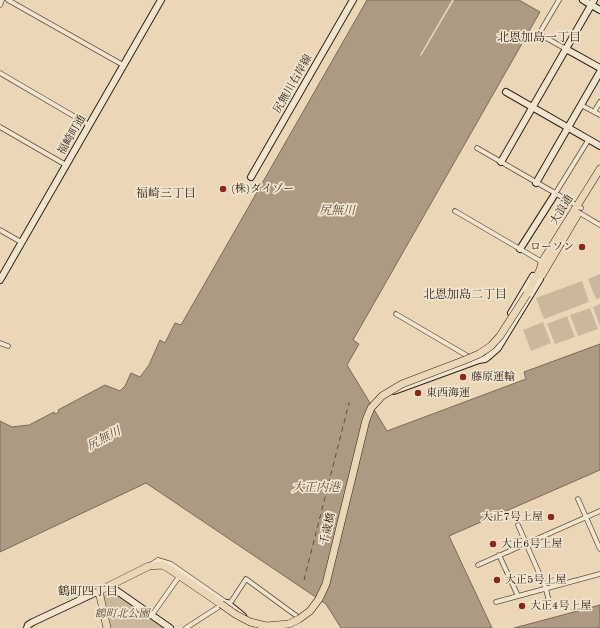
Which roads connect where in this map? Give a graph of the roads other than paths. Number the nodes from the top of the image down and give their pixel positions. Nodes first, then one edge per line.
1 (2, 0) edge
2 (8, 0) edge
3 (352, 0) edge
4 (559, 0) edge
5 (583, 0) edge
6 (159, 1) edge
7 (592, 2) edge
8 (0, 5) edge
9 (600, 10) edge
10 (566, 49) junction
11 (124, 65) junction
12 (600, 68) edge
13 (600, 72) edge
14 (0, 73) edge
15 (506, 92) dead end
16 (600, 102) edge
17 (581, 105) junction
18 (532, 106) junction
19 (594, 112) junction
20 (600, 116) edge
21 (89, 125) junction
22 (0, 127) edge
23 (568, 127) junction
24 (589, 139) junction
25 (600, 146) edge
26 (478, 148) dead end
27 (500, 162) junction
28 (66, 165) junction
29 (600, 169) edge
30 (250, 177) dead end
31 (600, 178) edge
32 (536, 183) junction
33 (555, 194) junction
34 (578, 209) junction
35 (455, 211) dead end
36 (600, 225) edge
37 (0, 230) edge
38 (22, 242) junction
39 (520, 249) junction
40 (545, 263) junction
41 (540, 279) junction
42 (0, 280) edge
43 (532, 285) junction
44 (396, 314) dead end
45 (494, 342) junction
46 (0, 344) edge
47 (8, 346) dead end
48 (498, 348) junction
49 (478, 361) junction
50 (374, 398) dead end
51 (578, 499) dead end
52 (600, 511) edge
53 (586, 517) junction
54 (518, 525) dead end
55 (526, 543) junction
56 (599, 546) edge
57 (499, 555) junction
58 (478, 565) dead end
59 (149, 566) junction
60 (163, 568) junction
61 (600, 574) edge
62 (178, 578) junction
63 (110, 586) junction
64 (546, 589) junction
65 (99, 591) junction
66 (518, 596) junction
67 (496, 602) dead end
68 (227, 603) junction
69 (220, 606) junction
70 (550, 606) dead end
71 (152, 615) junction
72 (298, 617) joint
73 (27, 628) edge
74 (107, 628) edge
75 (170, 628) edge
76 (186, 628) edge
77 (256, 628) edge
78 (281, 628) edge

1 - 8 street
2 - 11 street
3 - 30 street, 尻無川右岸線
4 - 10 street
5 - 7 street
6 - 11 street, 福崎町通
7 - 9 street
7 - 10 street
10 - 12 street
10 - 18 street
11 - 21 street, 福崎町通
13 - 17 street
14 - 21 street
15 - 18 street
16 - 19 street
17 - 19 street
17 - 23 street
18 - 23 street
18 - 27 street
19 - 20 street
21 - 28 street, 福崎町通
22 - 28 street
23 - 24 street
23 - 32 street
24 - 25 street
24 - 33 street
26 - 27 street
27 - 32 street
28 - 38 street, 福崎町通
29 - 34 main road, 大浪通
31 - 34 main road, 大浪通
32 - 33 street
33 - 34 street
33 - 39 street
34 - 36 street
34 - 40 main road, 大浪通
35 - 39 street
37 - 38 street
38 - 42 street, 福崎町通
39 - 40 street
40 - 41 main road
40 - 43 main road, 千歳橋
40 - 45 street
41 - 43 main road
41 - 48 street
43 - 60 main road, 千歳橋, bridge
44 - 49 street
45 - 48 street
45 - 49 street
46 - 47 street
48 - 49 street
49 - 50 street
51 - 53 street
52 - 53 street
53 - 55 street
53 - 56 street
54 - 55 street
55 - 57 street
55 - 64 street
57 - 58 street
57 - 66 street
59 - 60 main road
59 - 63 main road
59 - 68 street
60 - 62 street
61 - 64 street
62 - 69 street
62 - 71 street
63 - 65 main road
63 - 71 street
64 - 66 street
64 - 70 street
65 - 73 street
65 - 74 main road
66 - 67 street
68 - 69 street
68 - 72 street
68 - 77 street
69 - 76 street
71 - 75 street
72 - 78 street

